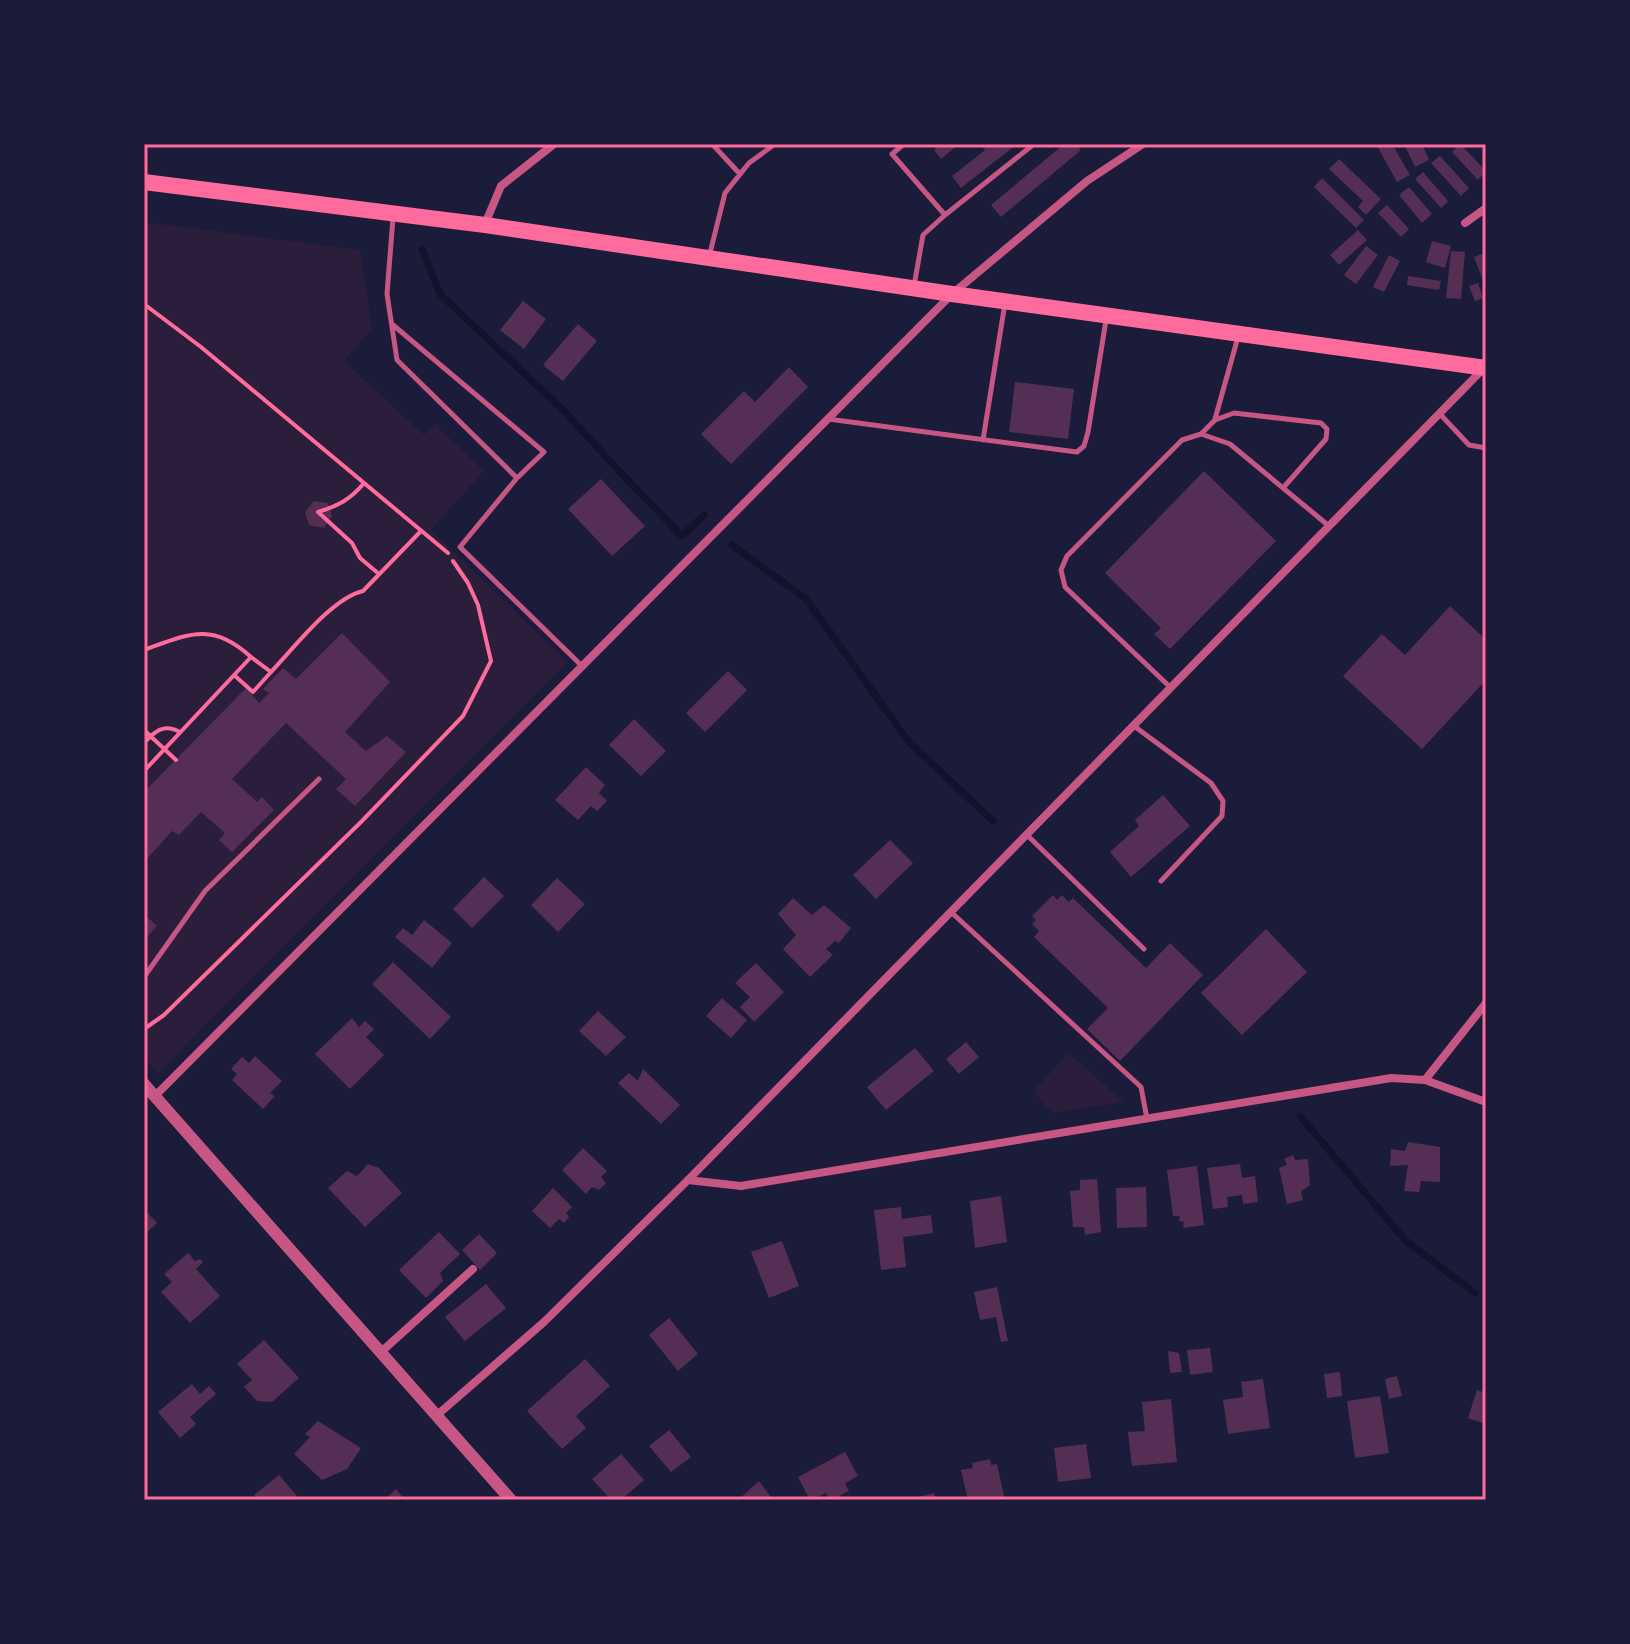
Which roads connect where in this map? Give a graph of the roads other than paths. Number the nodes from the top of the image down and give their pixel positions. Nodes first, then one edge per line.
1 (554, 144) edge
2 (712, 144) edge
3 (775, 144) edge
4 (904, 144) edge
5 (1034, 144) edge
6 (1141, 145) edge
7 (740, 174) junction
8 (144, 182) edge
9 (1486, 208) edge
10 (394, 213) junction
11 (945, 215) junction
12 (1465, 223) dead end
13 (485, 225) junction
14 (709, 258) junction
15 (914, 288) junction
16 (952, 294) junction
17 (1005, 301) junction
18 (1107, 315) junction
19 (392, 325) junction
20 (1239, 334) junction
21 (1485, 367) edge
22 (1439, 413) junction
23 (828, 419) junction
24 (1215, 420) junction
25 (1201, 434) junction
26 (983, 440) junction
27 (1486, 448) edge
28 (517, 478) junction
29 (1283, 488) junction
30 (1329, 526) junction
31 (582, 666) junction
32 (1170, 687) junction
33 (1134, 725) junction
34 (319, 779) dead end
35 (1026, 834) junction
36 (1161, 881) dead end
37 (950, 912) junction
38 (1144, 949) dead end
39 (144, 977) edge
40 (1486, 1003) edge
41 (1425, 1080) junction
42 (144, 1084) edge
43 (155, 1096) junction
44 (1486, 1102) edge
45 (1147, 1119) junction
46 (688, 1180) junction
47 (473, 1269) dead end
48 (381, 1352) junction
49 (436, 1416) junction
50 (511, 1500) edge

1 - 13 street
2 - 7 lane
3 - 7 lane
4 - 11 lane
5 - 11 lane
6 - 16 street
7 - 14 lane
8 - 10 main road
9 - 12 street
10 - 13 main road
10 - 19 lane
11 - 15 lane
13 - 14 main road
14 - 15 main road
15 - 16 main road
16 - 17 main road
16 - 23 street
17 - 18 main road
17 - 26 lane
18 - 20 main road
18 - 26 lane
19 - 28 lane
19 - 28 lane
20 - 21 main road
20 - 24 lane
21 - 22 street
22 - 27 lane
22 - 30 street
23 - 26 lane
23 - 31 street
24 - 25 lane
24 - 29 lane
25 - 29 lane
25 - 32 lane
28 - 31 lane
29 - 30 lane
30 - 32 street
31 - 43 street
32 - 33 street
33 - 35 street
33 - 36 lane
34 - 39 lane
35 - 37 street
35 - 38 lane
37 - 45 lane
37 - 46 street
40 - 41 street
41 - 44 street
41 - 45 street
42 - 43 street
43 - 48 street
45 - 46 street
46 - 49 street
47 - 48 street
48 - 49 street
49 - 50 street

